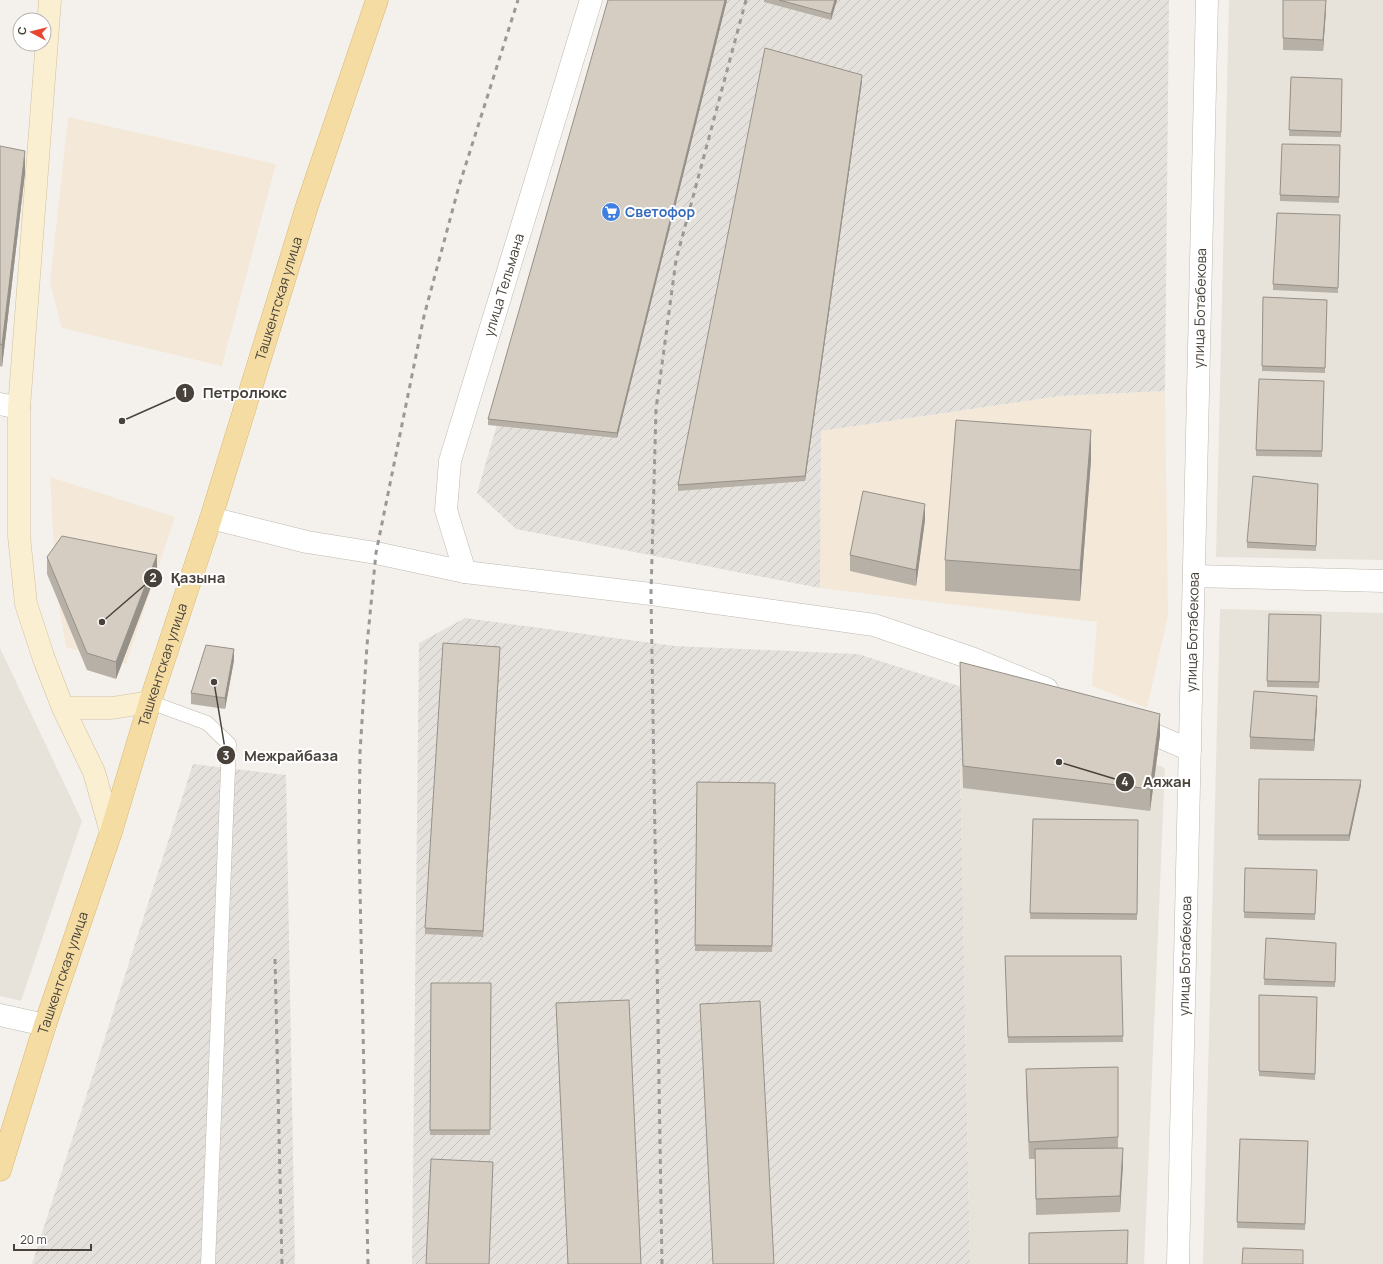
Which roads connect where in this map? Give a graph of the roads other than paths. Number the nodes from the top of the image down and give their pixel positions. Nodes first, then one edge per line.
1 (50, 0) edge
2 (377, 0) edge
3 (591, 0) edge
4 (1207, 0) edge
5 (10, 406) edge
6 (211, 518) junction
7 (465, 572) junction
8 (1194, 576) junction
9 (1383, 581) edge
10 (1068, 698) edge
11 (150, 702) junction
12 (63, 708) junction
13 (1111, 716) edge
14 (1190, 750) junction
15 (111, 832) junction
16 (0, 1015) edge
17 (45, 1025) junction
18 (0, 1170) edge
19 (208, 1264) edge
20 (1178, 1264) edge

1 - 5 main road
2 - 6 main road, Ташкентская улица
3 - 7 street, улица Тельмана
4 - 8 street, улица Ботабекова
5 - 12 main road
6 - 7 street
6 - 11 main road, Ташкентская улица
7 - 10 street
8 - 9 street
8 - 14 street, улица Ботабекова
11 - 12 main road
11 - 15 main road, Ташкентская улица
11 - 19 lane
12 - 15 main road
13 - 14 street
14 - 20 street, улица Ботабекова
15 - 17 main road, Ташкентская улица
16 - 17 street
17 - 18 main road, Ташкентская улица

